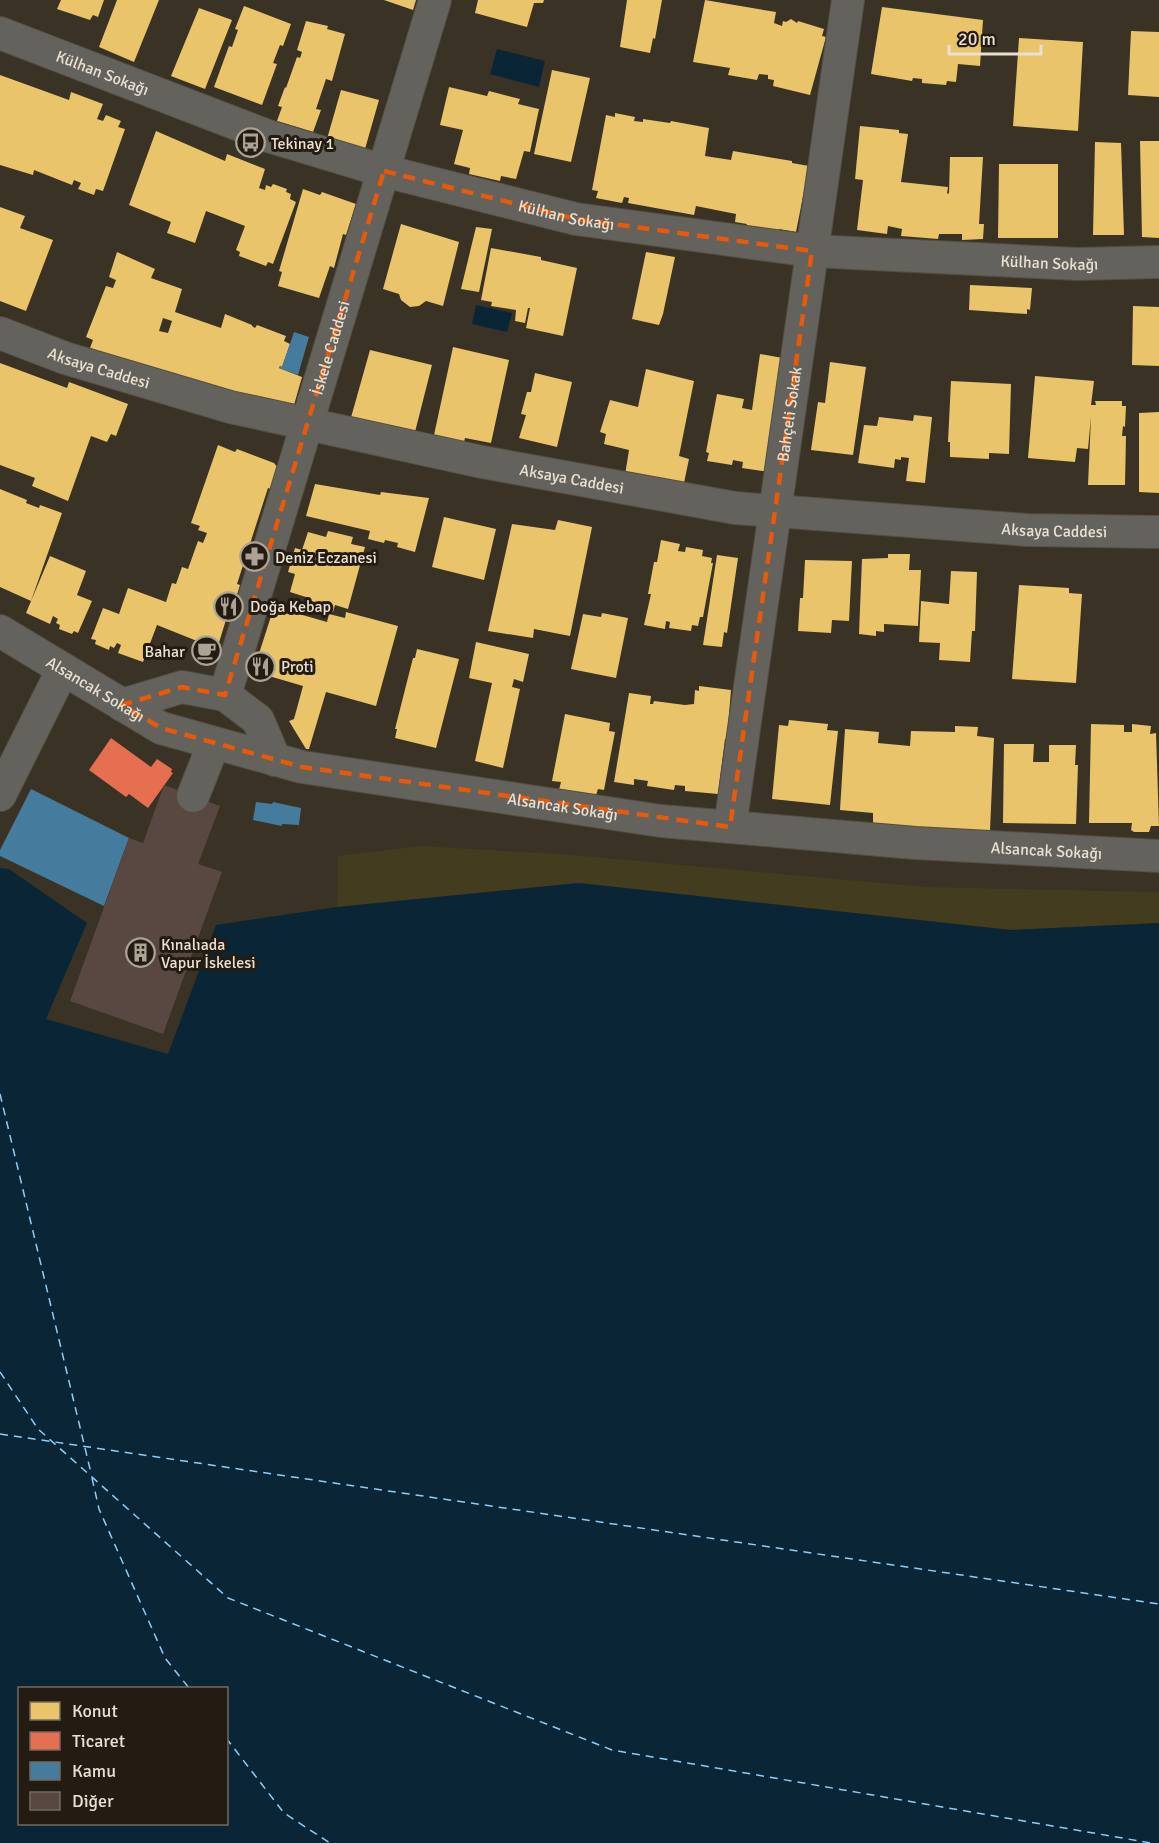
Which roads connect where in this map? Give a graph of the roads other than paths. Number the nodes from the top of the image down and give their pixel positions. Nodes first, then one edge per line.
1 (435, 0) edge
2 (848, 0) edge
3 (0, 33) edge
4 (384, 171) junction
5 (812, 251) junction
6 (1159, 262) edge
7 (0, 333) edge
8 (307, 424) junction
9 (775, 511) junction
10 (1159, 532) edge
11 (0, 631) edge
12 (63, 669) junction
13 (225, 695) junction
14 (122, 705) junction
15 (214, 743) junction
16 (275, 760) junction
17 (0, 795) edge
18 (193, 796) dead end
19 (730, 827) junction
20 (1159, 856) edge

1 - 4 street, İskele Caddesi
2 - 5 street, Bahçeli Sokak
3 - 4 street, Külhan Sokağı
4 - 5 street, Külhan Sokağı
4 - 8 street, İskele Caddesi
5 - 6 street, Külhan Sokağı
5 - 9 street, Bahçeli Sokak
7 - 8 street, Aksaya Caddesi
8 - 9 street, Aksaya Caddesi
8 - 13 street, İskele Caddesi
9 - 10 street, Aksaya Caddesi
9 - 19 street, Bahçeli Sokak
11 - 12 street, Alsancak Sokağı
12 - 14 street, Alsancak Sokağı
12 - 17 street
13 - 14 street
13 - 16 street
14 - 15 street, Alsancak Sokağı
15 - 16 street, Alsancak Sokağı
15 - 18 street
16 - 19 street, Alsancak Sokağı
19 - 20 street, Alsancak Sokağı

